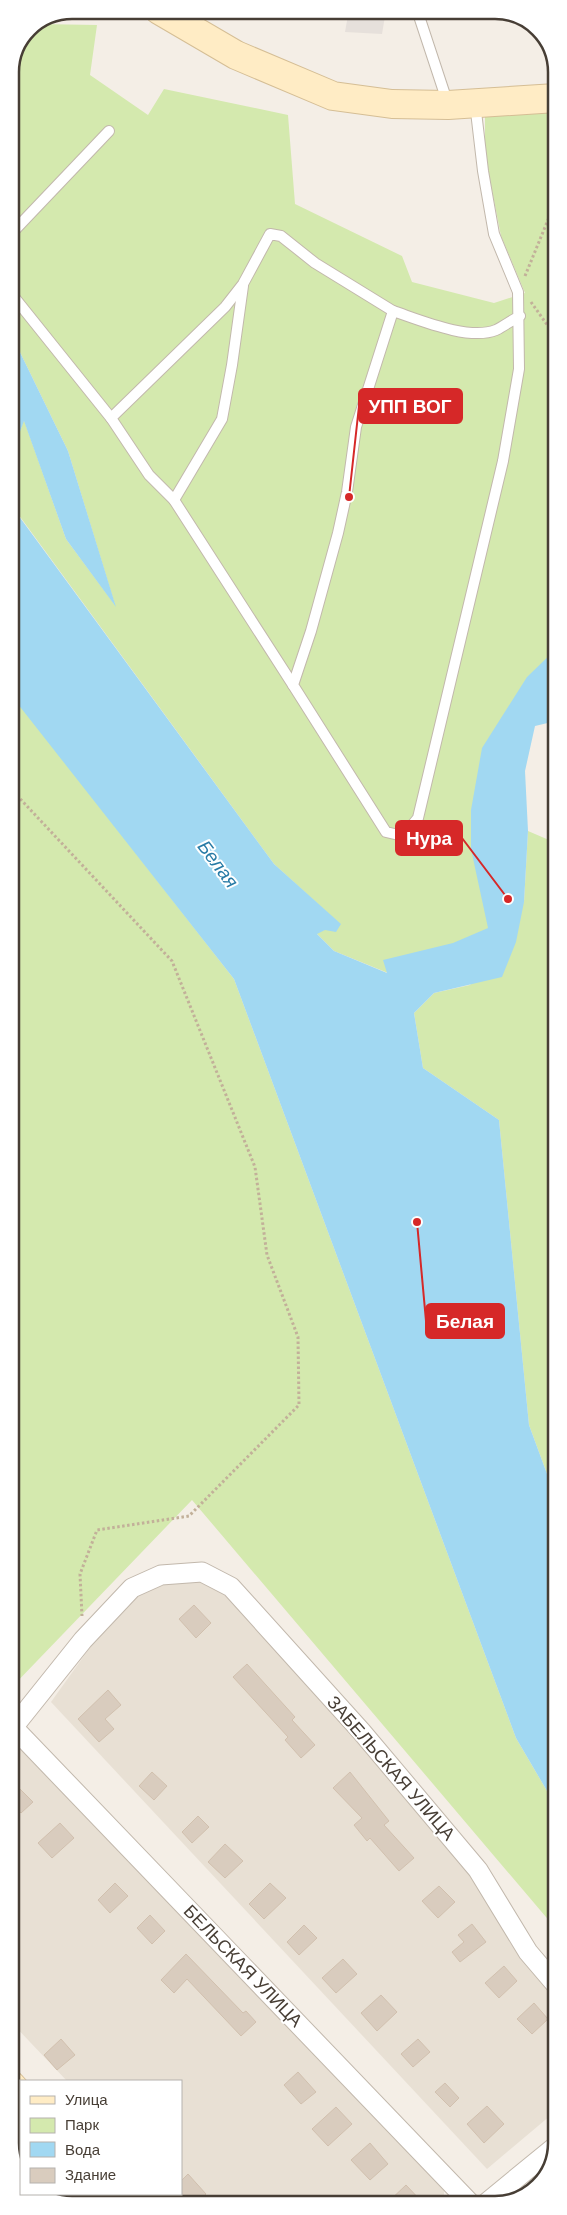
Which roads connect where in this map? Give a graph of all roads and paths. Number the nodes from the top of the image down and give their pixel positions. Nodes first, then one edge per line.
1 (174, 19) edge
2 (420, 19) edge
3 (548, 98) edge
4 (475, 102) junction
5 (448, 104) junction
6 (109, 131) dead end
7 (548, 220) edge
8 (19, 226) edge
9 (243, 284) junction
10 (518, 292) junction
11 (19, 303) edge
12 (393, 311) junction
13 (520, 316) junction
14 (548, 326) edge
15 (111, 418) junction
16 (174, 500) junction
17 (293, 685) junction
18 (19, 798) edge
19 (83, 1640) junction
20 (19, 1720) edge
21 (19, 1736) edge
22 (548, 1975) edge
23 (547, 2153) edge
24 (463, 2196) edge
25 (495, 2196) edge

1 - 5 street
2 - 5 lane
3 - 4 street
4 - 5 street
4 - 10 lane
6 - 8 lane
7 - 10 path
9 - 12 lane
9 - 15 lane
9 - 16 lane
10 - 13 lane
10 - 14 path
11 - 15 lane
12 - 13 lane
12 - 17 lane
13 - 17 lane
15 - 16 lane
16 - 17 lane
18 - 19 path
19 - 20 street
19 - 22 street, ЗАБЕЛЬСКАЯ УЛИЦА
21 - 24 street, БЕЛЬСКАЯ УЛИЦА
23 - 25 street

